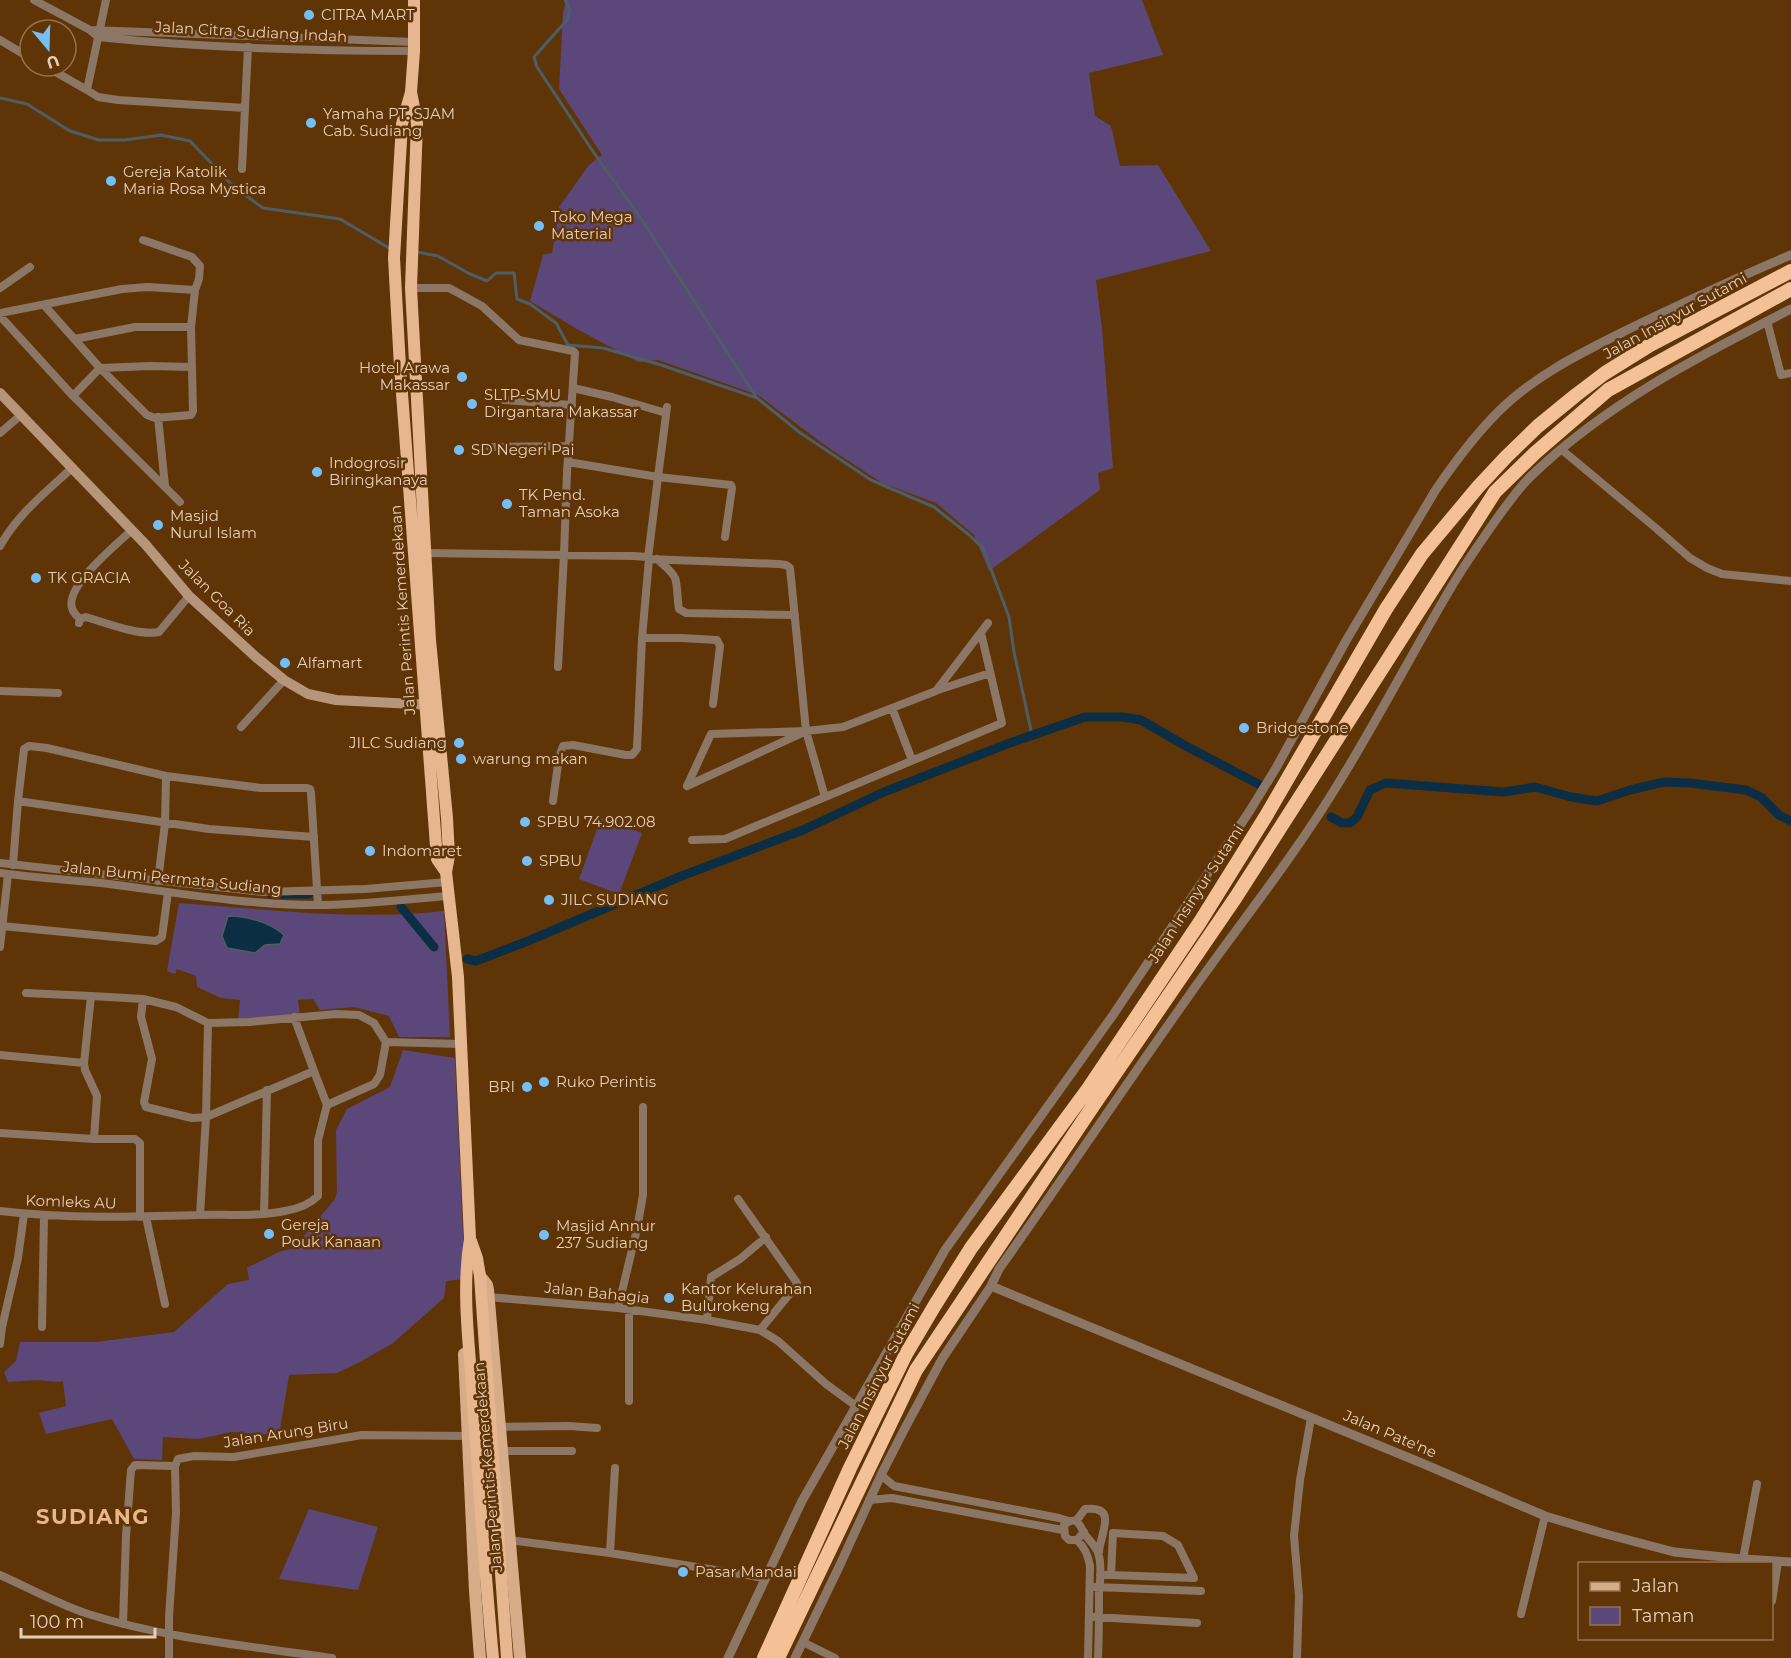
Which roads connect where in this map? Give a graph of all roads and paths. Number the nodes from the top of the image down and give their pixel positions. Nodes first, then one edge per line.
1 (34, 0) edge
2 (106, 0) edge
3 (414, 0) edge
4 (99, 33) junction
5 (194, 33) junction
6 (0, 40) edge
7 (193, 44) junction
8 (414, 46) junction
9 (248, 48) junction
10 (18, 51) edge
11 (66, 78) edge
12 (87, 90) junction
13 (411, 92) junction
14 (245, 108) junction
15 (242, 169) dead end
16 (142, 240) dead end
17 (1791, 255) edge
18 (30, 267) dead end
19 (1791, 271) edge
20 (0, 288) edge
21 (411, 288) junction
22 (195, 290) junction
23 (1791, 290) edge
24 (44, 305) junction
25 (1791, 309) edge
26 (0, 315) edge
27 (1767, 321) junction
28 (191, 327) junction
29 (75, 339) junction
30 (192, 367) junction
31 (100, 368) junction
32 (1791, 373) edge
33 (573, 388) junction
34 (0, 393) edge
35 (74, 396) junction
36 (504, 400) dead end
37 (572, 405) junction
38 (21, 415) junction
39 (158, 417) junction
40 (0, 433) edge
41 (569, 446) junction
42 (490, 447) dead end
43 (1562, 450) junction
44 (568, 462) junction
45 (72, 468) junction
46 (658, 477) junction
47 (165, 486) junction
48 (180, 502) dead end
49 (132, 530) junction
50 (725, 537) dead end
51 (0, 546) edge
52 (425, 553) junction
53 (564, 554) junction
54 (651, 559) junction
55 (1791, 581) edge
56 (189, 596) junction
57 (795, 615) junction
58 (988, 623) dead end
59 (981, 633) junction
60 (642, 638) junction
61 (558, 667) dead end
62 (990, 673) junction
63 (284, 680) junction
64 (0, 691) edge
65 (936, 691) junction
66 (58, 693) dead end
67 (714, 704) dead end
68 (431, 705) junction
69 (892, 708) junction
70 (241, 727) dead end
71 (806, 731) junction
72 (912, 760) junction
73 (166, 776) junction
74 (825, 797) junction
75 (18, 801) junction
76 (553, 801) dead end
77 (165, 823) junction
78 (314, 837) junction
79 (692, 840) dead end
80 (0, 863) edge
81 (13, 865) junction
82 (4, 874) edge
83 (447, 877) junction
84 (158, 881) junction
85 (317, 890) junction
86 (168, 892) junction
87 (449, 896) junction
88 (318, 905) junction
89 (2, 926) junction
90 (0, 947) edge
91 (26, 993) dead end
92 (91, 996) junction
93 (143, 999) junction
94 (294, 1017) junction
95 (208, 1023) junction
96 (386, 1042) junction
97 (460, 1044) junction
98 (0, 1055) edge
99 (84, 1063) junction
100 (314, 1071) junction
101 (267, 1090) junction
102 (327, 1105) junction
103 (643, 1107) dead end
104 (206, 1117) junction
105 (0, 1133) edge
106 (94, 1139) junction
107 (738, 1199) dead end
108 (0, 1211) edge
109 (24, 1214) junction
110 (264, 1214) junction
111 (200, 1215) junction
112 (44, 1216) junction
113 (143, 1217) junction
114 (766, 1237) junction
115 (470, 1239) junction
116 (480, 1276) junction
117 (466, 1277) junction
118 (991, 1286) junction
119 (488, 1297) junction
120 (165, 1304) dead end
121 (618, 1308) junction
122 (629, 1309) junction
123 (707, 1320) junction
124 (42, 1327) dead end
125 (1, 1330) edge
126 (760, 1330) junction
127 (0, 1344) edge
128 (629, 1401) dead end
129 (856, 1406) junction
130 (1311, 1418) junction
131 (499, 1427) junction
132 (597, 1428) dead end
133 (467, 1436) junction
134 (501, 1451) junction
135 (572, 1451) dead end
136 (175, 1466) junction
137 (615, 1468) dead end
138 (881, 1474) junction
139 (1757, 1485) dead end
140 (894, 1486) junction
141 (892, 1498) junction
142 (869, 1500) junction
143 (1545, 1516) junction
144 (1073, 1521) junction
145 (1063, 1530) junction
146 (1084, 1532) junction
147 (509, 1540) junction
148 (1077, 1540) junction
149 (610, 1553) junction
150 (1099, 1555) junction
151 (1743, 1559) junction
152 (1779, 1562) junction
153 (1791, 1562) edge
154 (0, 1575) edge
155 (1100, 1575) junction
156 (1111, 1575) junction
157 (765, 1578) junction
158 (1090, 1587) junction
159 (1100, 1587) junction
160 (1201, 1591) dead end
161 (1773, 1595) edge
162 (1521, 1614) dead end
163 (1089, 1617) junction
164 (1099, 1617) junction
165 (1197, 1623) dead end
166 (123, 1624) junction
167 (168, 1634) junction
168 (804, 1642) junction
169 (169, 1658) edge
170 (332, 1658) edge
171 (480, 1658) edge
172 (493, 1658) edge
173 (507, 1658) edge
174 (520, 1658) edge
175 (728, 1658) edge
176 (764, 1658) edge
177 (778, 1658) edge
178 (795, 1658) edge
179 (834, 1658) edge
180 (1088, 1658) edge
181 (1098, 1658) edge
182 (1297, 1658) edge

1 - 4 street
2 - 4 street
3 - 8 highway, Jalan Perintis Kemerdekaan
4 - 5 street, Jalan Citra Sudiang Indah
4 - 7 street, Jalan Citra Sudiang Indah
4 - 12 street
5 - 7 street
5 - 8 street, Jalan Citra Sudiang Indah
6 - 10 street
7 - 9 street, Jalan Citra Sudiang Indah
8 - 9 street, Jalan Citra Sudiang Indah
8 - 13 highway, Jalan Perintis Kemerdekaan
9 - 14 street
11 - 12 street
12 - 14 street
13 - 21 highway, Jalan Perintis Kemerdekaan
13 - 68 highway, Jalan Perintis Kemerdekaan
14 - 15 street
16 - 22 street
17 - 129 street
18 - 20 street
19 - 176 highway, Jalan Insinyur Sutami
21 - 33 street
21 - 52 highway, Jalan Perintis Kemerdekaan
22 - 24 street
22 - 28 street
23 - 177 highway, Jalan Insinyur Sutami
24 - 26 street
24 - 29 street
25 - 27 street
26 - 35 street
27 - 32 street
27 - 43 street
28 - 29 street
28 - 30 street
29 - 31 street
30 - 31 street
30 - 39 street
31 - 35 street
31 - 39 street
33 - 37 street
33 - 46 street
34 - 38 main road, Jalan Goa Ria
35 - 47 street
36 - 37 street
37 - 41 street
38 - 40 street
38 - 45 main road, Jalan Goa Ria
39 - 47 street
41 - 42 street
41 - 44 street
43 - 55 street
43 - 118 street
44 - 46 street
44 - 53 street
45 - 49 main road, Jalan Goa Ria
45 - 51 street
46 - 50 street
46 - 54 street
47 - 48 street
49 - 56 main road, Jalan Goa Ria
49 - 56 street
52 - 53 street
52 - 68 highway, Jalan Perintis Kemerdekaan
53 - 54 street
53 - 61 street
54 - 57 street
54 - 57 street
54 - 60 street
56 - 63 main road, Jalan Goa Ria
57 - 71 street
58 - 59 street
59 - 62 street
59 - 65 street
60 - 67 street
60 - 76 street
62 - 65 street
62 - 72 street
63 - 68 main road, Jalan Goa Ria
63 - 70 street
64 - 66 street
65 - 69 street
68 - 83 highway, Jalan Perintis Kemerdekaan
69 - 71 street
69 - 72 street
71 - 71 street
71 - 74 street
72 - 74 street
73 - 75 street
73 - 77 street
73 - 78 street
74 - 79 street
75 - 77 street
75 - 81 street
77 - 78 street
77 - 84 street
78 - 85 street
80 - 81 street, Jalan Bumi Permata Sudiang
81 - 84 street, Jalan Bumi Permata Sudiang
82 - 86 street, Jalan Bumi Permata Sudiang
82 - 89 street
83 - 85 street, Jalan Bumi Permata Sudiang
83 - 87 highway, Jalan Perintis Kemerdekaan
84 - 85 street, Jalan Bumi Permata Sudiang
85 - 88 street
86 - 88 street, Jalan Bumi Permata Sudiang
86 - 89 street
87 - 88 street, Jalan Bumi Permata Sudiang
87 - 97 highway, Jalan Perintis Kemerdekaan
89 - 90 street
91 - 92 street
92 - 93 street
92 - 99 street
93 - 95 street
93 - 104 street
94 - 95 street
94 - 96 street
94 - 100 street
95 - 104 street
96 - 97 street
96 - 102 street
97 - 115 highway, Jalan Perintis Kemerdekaan
98 - 99 street
99 - 106 street
100 - 101 street
100 - 102 street
101 - 104 street
101 - 110 street
102 - 110 street, Komleks AU
103 - 121 street
104 - 111 street
105 - 106 street
106 - 113 street
107 - 114 street
108 - 109 street, Komleks AU
109 - 112 street, Komleks AU
109 - 125 street
110 - 111 street, Komleks AU
111 - 113 street, Komleks AU
112 - 113 street, Komleks AU
112 - 124 street
113 - 120 street
114 - 123 street
114 - 126 street
115 - 116 highway, Jalan Perintis Kemerdekaan
115 - 117 highway, Jalan Perintis Kemerdekaan
116 - 119 main road, Jalan Perintis Kemerdekaan
116 - 173 highway, Jalan Perintis Kemerdekaan
117 - 133 main road, Jalan Perintis Kemerdekaan
117 - 172 highway, Jalan Perintis Kemerdekaan
118 - 130 street, Jalan Pate'ne
118 - 138 street
119 - 121 street, Jalan Bahagia
119 - 131 main road, Jalan Perintis Kemerdekaan
121 - 122 street, Jalan Bahagia
122 - 123 street, Jalan Bahagia
122 - 128 street
123 - 126 street, Jalan Bahagia
125 - 127 street
126 - 129 street, Jalan Bahagia
129 - 157 street
130 - 143 street, Jalan Pate'ne
130 - 182 street
131 - 132 street
131 - 134 main road, Jalan Perintis Kemerdekaan
133 - 136 street, Jalan Arung Biru
133 - 171 main road, Jalan Perintis Kemerdekaan
134 - 135 street
134 - 147 main road, Jalan Perintis Kemerdekaan
136 - 166 street
136 - 167 street
137 - 149 street
138 - 140 street
138 - 142 street
139 - 151 street
140 - 141 street
140 - 144 street
141 - 142 street
141 - 145 street
142 - 168 street
143 - 151 street, Jalan Pate'ne
143 - 162 street
144 - 145 street
144 - 146 street
144 - 150 street
145 - 148 street
146 - 148 street
146 - 150 street
147 - 149 street
147 - 174 main road, Jalan Perintis Kemerdekaan
148 - 158 street
149 - 157 street
150 - 155 street
151 - 152 street, Jalan Pate'ne
152 - 153 street, Jalan Pate'ne
152 - 161 street
154 - 166 street
155 - 156 street
155 - 159 street
156 - 156 street
157 - 175 street
158 - 159 street
158 - 163 street
159 - 160 street
159 - 164 street
163 - 164 street
163 - 180 street
164 - 165 street
164 - 181 street
166 - 167 street
167 - 169 street
167 - 170 street
168 - 178 street
168 - 179 street

